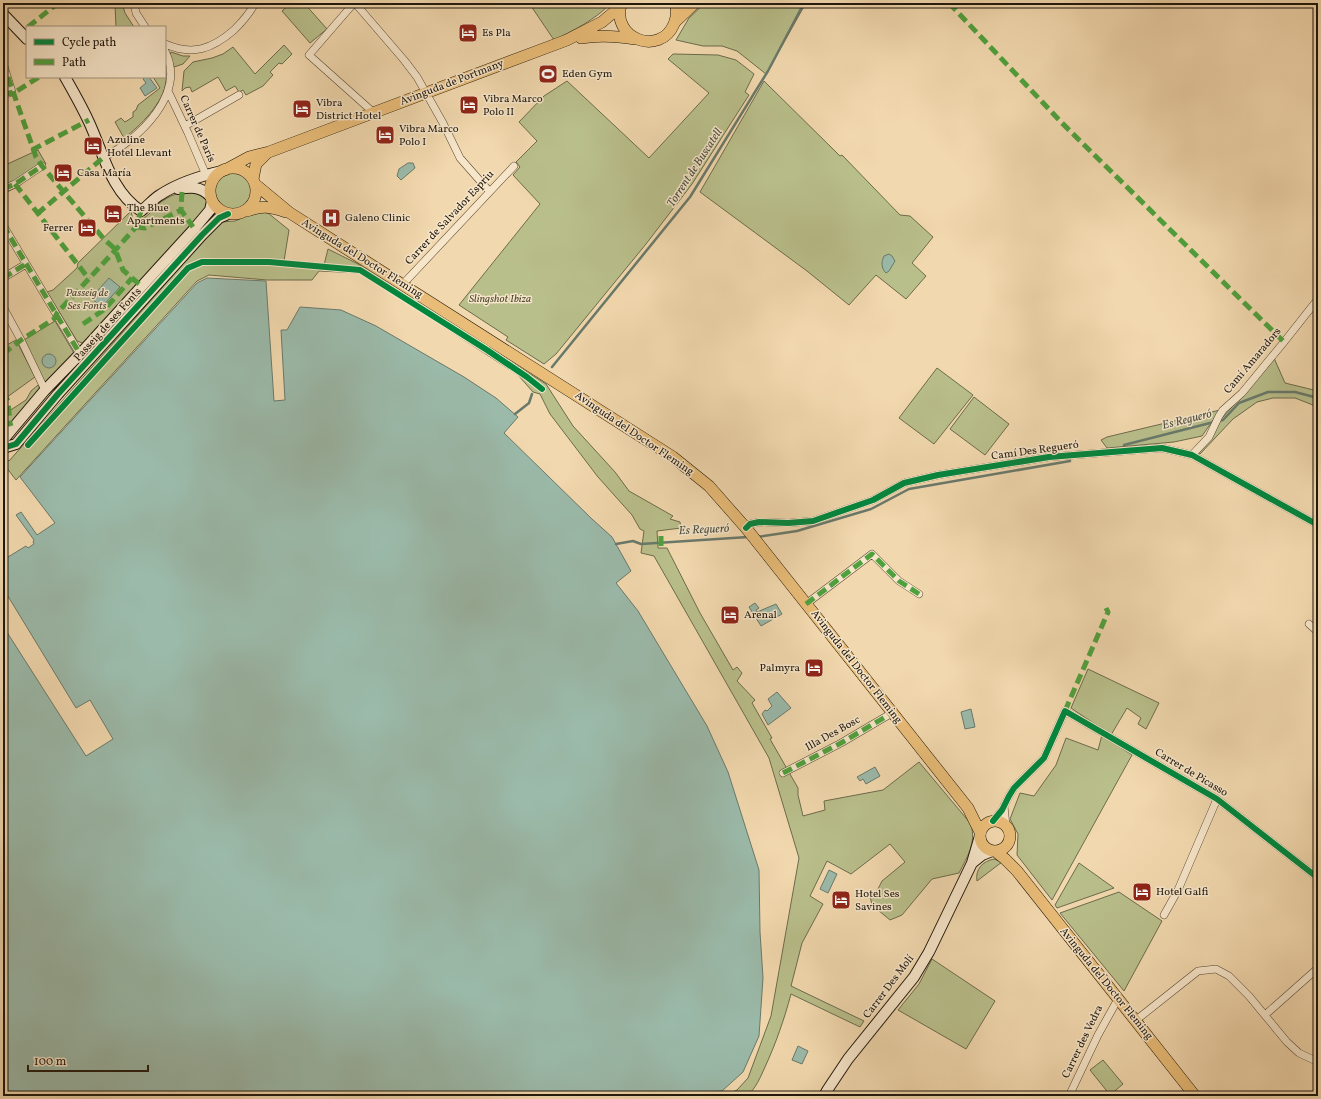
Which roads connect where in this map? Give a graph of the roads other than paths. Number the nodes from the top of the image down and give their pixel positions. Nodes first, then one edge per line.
1 (134, 3) edge
2 (256, 3) edge
3 (354, 3) edge
4 (675, 3) edge
5 (695, 3) edge
6 (621, 4) edge
7 (3, 14) edge
8 (675, 22) junction
9 (144, 26) edge
10 (26, 38) edge
11 (636, 39) junction
12 (567, 40) junction
13 (166, 44) edge
14 (166, 54) edge
15 (3, 63) edge
16 (66, 78) edge
17 (168, 92) junction
18 (427, 93) junction
19 (3, 95) edge
20 (239, 95) dead end
21 (374, 113) junction
22 (185, 126) junction
23 (270, 152) junction
24 (104, 157) junction
25 (42, 166) dead end
26 (514, 166) dead end
27 (223, 170) junction
28 (206, 175) junction
29 (254, 181) junction
30 (3, 189) edge
31 (170, 190) junction
32 (489, 191) junction
33 (211, 198) junction
34 (246, 211) junction
35 (290, 213) junction
36 (228, 214) junction
37 (3, 225) edge
38 (26, 264) junction
39 (3, 278) edge
40 (403, 284) junction
41 (1318, 299) edge
42 (3, 307) edge
43 (80, 354) junction
44 (86, 364) junction
45 (45, 390) junction
46 (58, 394) junction
47 (3, 440) edge
48 (3, 448) edge
49 (1192, 455) junction
50 (1318, 525) edge
51 (751, 534) junction
52 (919, 594) dead end
53 (806, 604) junction
54 (1308, 624) dead end
55 (1318, 632) edge
56 (892, 713) junction
57 (783, 773) dead end
58 (1217, 799) junction
59 (1004, 805) junction
60 (968, 808) junction
61 (992, 821) junction
62 (1006, 826) junction
63 (980, 834) junction
64 (1006, 845) junction
65 (994, 851) junction
66 (972, 863) junction
67 (1016, 872) junction
68 (1317, 875) edge
69 (1164, 915) dead end
70 (1318, 968) edge
71 (1118, 999) junction
72 (1264, 1015) junction
73 (1135, 1021) junction
74 (1318, 1062) edge
75 (824, 1096) edge
76 (1069, 1096) edge
77 (1195, 1096) edge

1 - 9 street
2 - 13 street
3 - 18 street
3 - 21 street
4 - 8 main road
5 - 8 main road
6 - 11 main road
6 - 12 main road, Avinguda de Portmany
7 - 10 street
8 - 11 main road, Avinguda de Portmany
11 - 12 main road, Avinguda de Portmany
12 - 18 main road, Avinguda de Portmany
14 - 17 street
15 - 19 street
16 - 24 street
17 - 22 street, Carrer de París
17 - 24 street
18 - 21 main road, Avinguda de Portmany
18 - 32 street
20 - 22 street
21 - 23 main road, Avinguda de Portmany
22 - 28 street, Carrer de París
23 - 27 main road, Avinguda de Portmany
23 - 29 main road, Avinguda de Portmany
24 - 31 street
25 - 30 street
26 - 32 street, Carrer de Salvador Espriu
27 - 28 street
27 - 29 main road
27 - 33 main road
28 - 31 street
29 - 34 main road
29 - 35 main road, Avinguda del Doctor Fleming
31 - 33 street
32 - 40 street, Carrer de Salvador Espriu
33 - 36 main road
33 - 43 street, Passeig de ses Fonts
34 - 35 main road, Avinguda del Doctor Fleming
34 - 36 main road
35 - 40 main road, Avinguda del Doctor Fleming
36 - 44 street, Passeig de ses Fonts
37 - 38 street
38 - 39 street
38 - 43 street
40 - 51 main road, Avinguda del Doctor Fleming
41 - 49 street, Camí Amaradors
42 - 45 street
43 - 44 street
43 - 45 street, Passeig de ses Fonts
44 - 46 street, Passeig de ses Fonts
45 - 46 street
45 - 47 street, Passeig de ses Fonts
46 - 48 street, Passeig de ses Fonts
49 - 50 street, Camí Des Regueró
49 - 51 street, Camí Des Regueró
51 - 53 main road, Avinguda del Doctor Fleming
52 - 53 street
53 - 56 main road, Avinguda del Doctor Fleming
54 - 55 street
56 - 57 street, Illa Des Bosc
56 - 60 main road, Avinguda del Doctor Fleming
58 - 59 street, Carrer de Picasso
58 - 68 street, Carrer de Picasso
58 - 69 street
59 - 61 street
59 - 62 street
60 - 61 main road, Avinguda del Doctor Fleming
60 - 63 main road, Avinguda del Doctor Fleming
61 - 62 main road, Avinguda del Doctor Fleming
61 - 63 main road
62 - 64 main road, Avinguda del Doctor Fleming
63 - 65 main road, Avinguda del Doctor Fleming
63 - 66 street, Carrer Des Molí
64 - 65 main road
64 - 67 main road, Avinguda del Doctor Fleming
65 - 66 street
65 - 67 main road, Avinguda del Doctor Fleming
66 - 75 street, Carrer Des Molí
67 - 71 main road, Avinguda del Doctor Fleming
70 - 72 street
71 - 73 main road, Avinguda del Doctor Fleming
71 - 76 street, Carrer des Vedra
72 - 73 street
72 - 74 street
73 - 77 main road, Avinguda del Doctor Fleming

